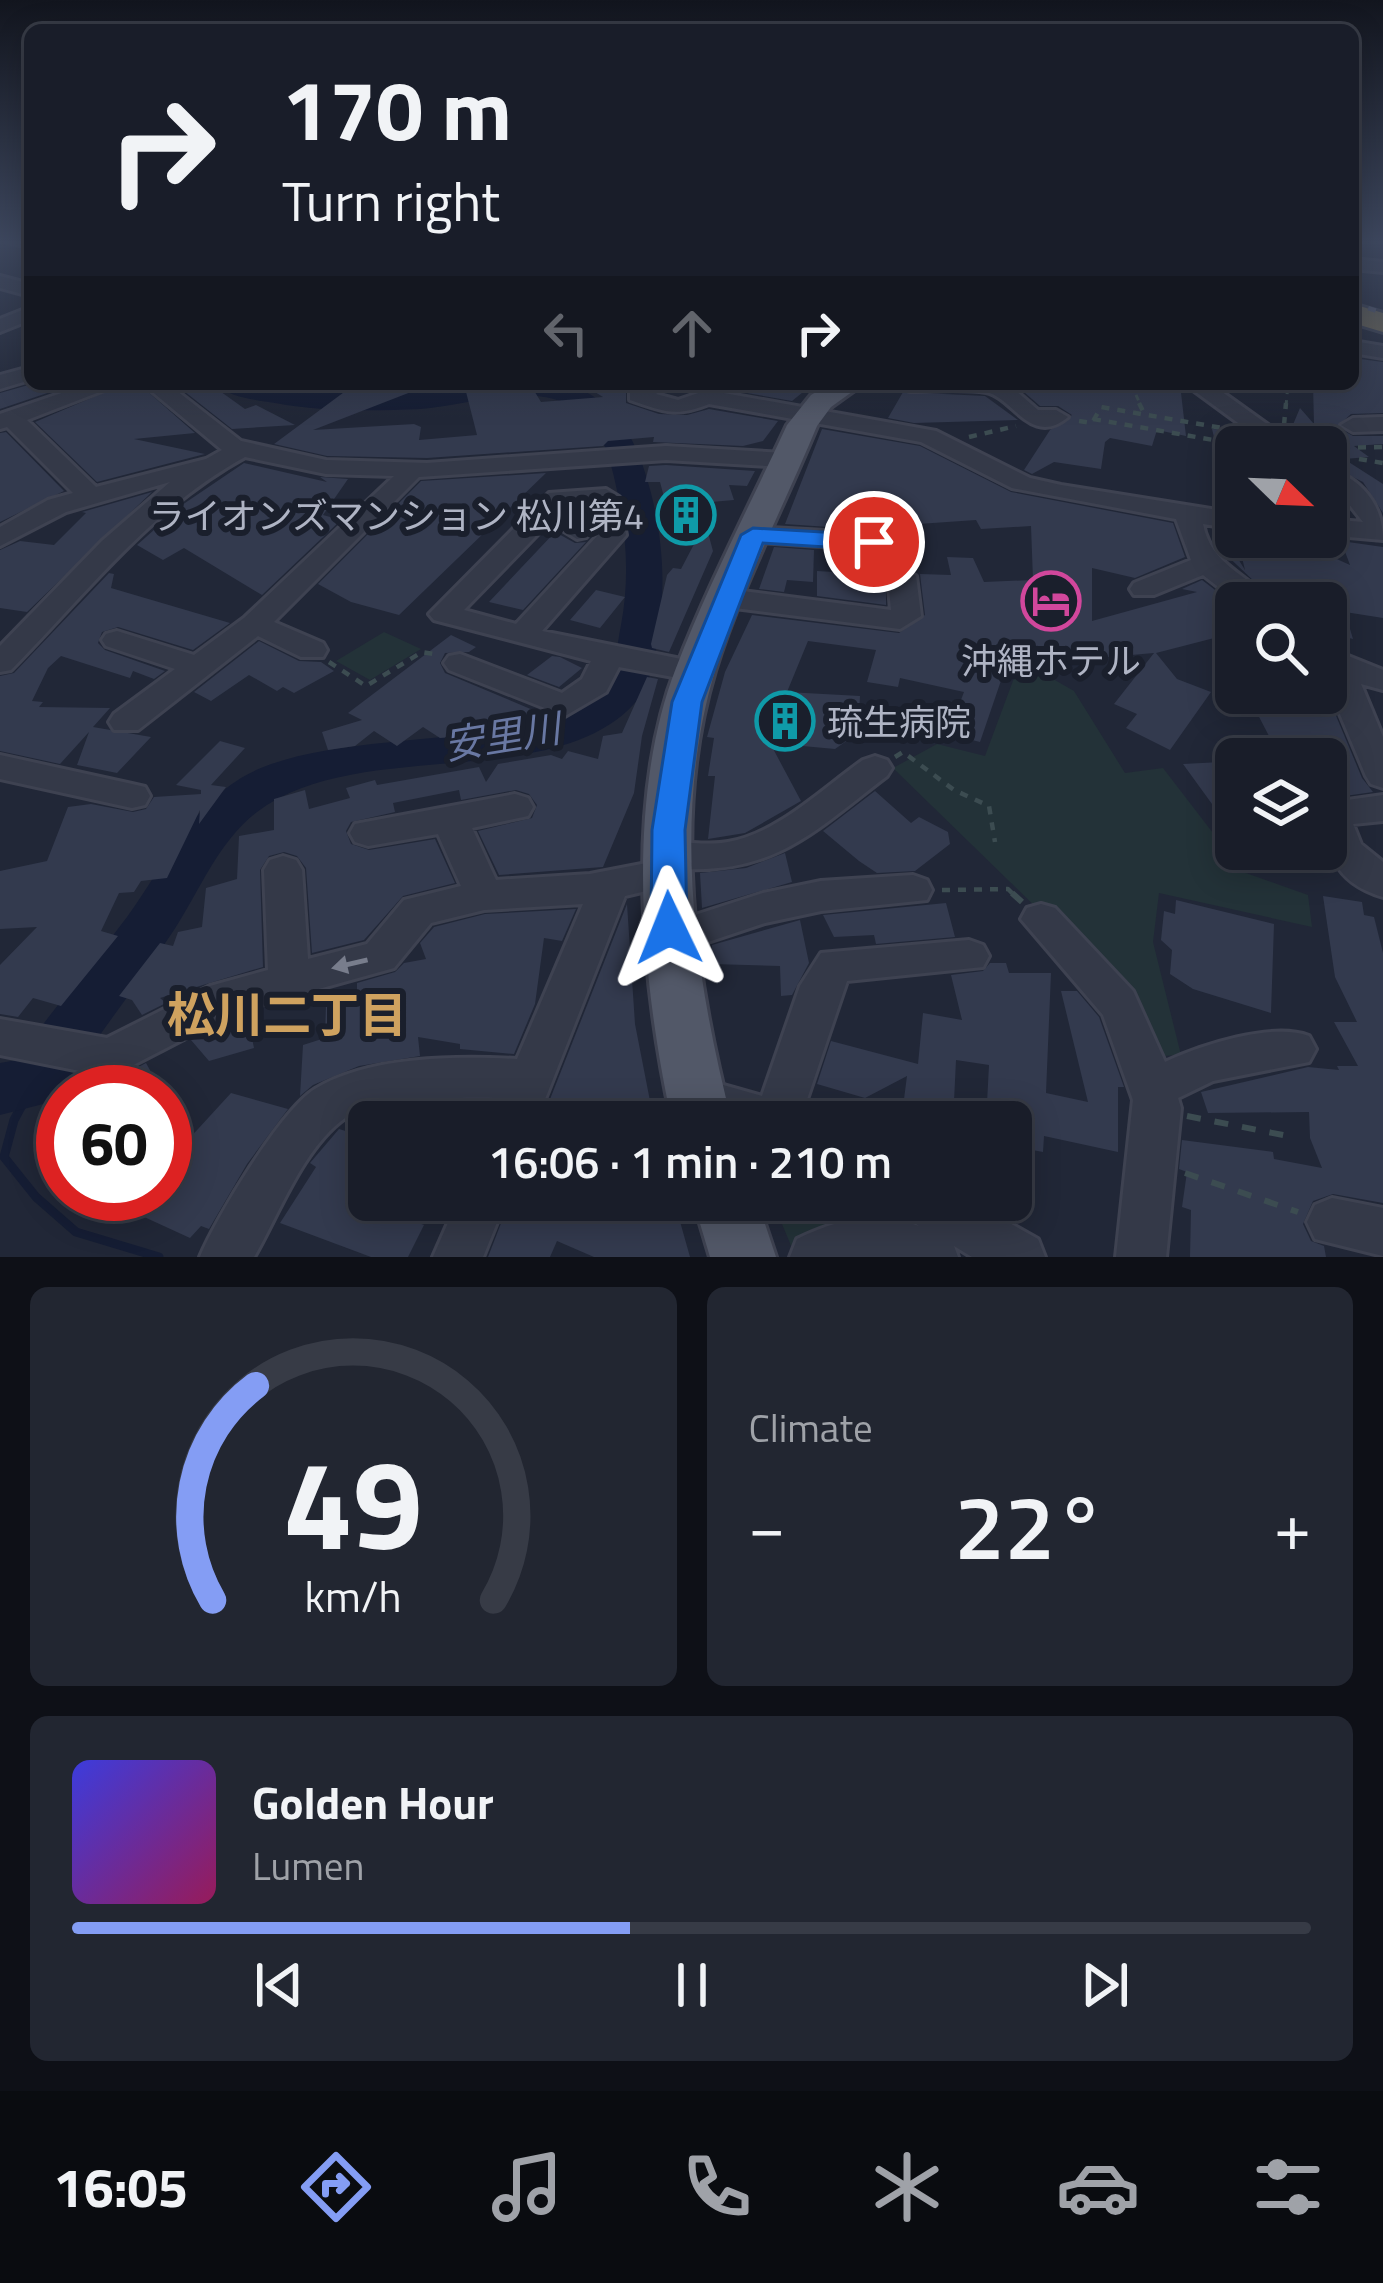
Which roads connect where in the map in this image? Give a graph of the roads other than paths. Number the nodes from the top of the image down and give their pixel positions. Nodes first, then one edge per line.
1 (92, 390) edge
2 (160, 390) edge
3 (647, 390) edge
4 (840, 390) edge
5 (1003, 390) edge
6 (1204, 390) edge
7 (809, 414) junction
8 (1044, 417) road end
9 (6, 420) edge
10 (1383, 424) edge
11 (1353, 425) dead end
12 (1251, 426) edge
13 (227, 456) junction
14 (785, 460) junction
15 (410, 471) junction
16 (1347, 489) edge
17 (89, 496) junction
18 (606, 497) junction
19 (1189, 516) junction
20 (1215, 519) edge
21 (7, 526) edge
22 (1347, 528) edge
23 (577, 531) dead end
24 (1383, 531) edge
25 (753, 535) junction
26 (898, 543) dead end
27 (1205, 564) junction
28 (902, 576) dead end
29 (1229, 582) edge
30 (1144, 589) dead end
31 (727, 598) junction
32 (254, 624) junction
33 (522, 635) junction
34 (117, 640) dead end
35 (312, 650) road end
36 (613, 656) junction
37 (0, 663) edge
38 (460, 663) road end
39 (1347, 666) edge
40 (199, 667) junction
41 (676, 668) junction
42 (1383, 680) edge
43 (1347, 693) edge
44 (126, 722) dead end
45 (0, 767) edge
46 (875, 768) road end
47 (1383, 776) edge
48 (1383, 791) edge
49 (1347, 794) edge
50 (132, 796) dead end
51 (515, 807) dead end
52 (1383, 808) edge
53 (450, 819) junction
54 (368, 832) dead end
55 (667, 864) junction
56 (284, 870) dead end
57 (1383, 883) edge
58 (610, 886) junction
59 (913, 890) road end
60 (484, 896) junction
61 (1041, 920) road end
62 (669, 939) junction
63 (968, 956) dead end
64 (289, 978) junction
65 (6, 1038) edge
66 (1294, 1049) dead end
67 (1156, 1098) junction
68 (522, 1101) edge
69 (696, 1101) edge
70 (785, 1101) edge
71 (473, 1221) edge
72 (732, 1221) edge
73 (957, 1221) edge
74 (1332, 1222) road end
75 (1383, 1232) edge
76 (226, 1255) edge
77 (458, 1257) edge
78 (743, 1257) edge
79 (815, 1257) edge
80 (933, 1257) edge
81 (1020, 1257) edge
82 (1141, 1257) edge

1 - 9 street
2 - 13 street
3 - 7 street
4 - 7 main road
5 - 8 street
6 - 12 street
7 - 14 main road
7 - 19 street
9 - 17 street
10 - 11 street
13 - 15 street
13 - 17 street
13 - 37 street
14 - 15 street
14 - 25 main road
15 - 32 street
16 - 24 street
17 - 21 street
18 - 23 street
18 - 33 street
18 - 33 street
19 - 20 street
19 - 27 street
22 - 24 street
25 - 26 street
25 - 31 main road
27 - 29 street
27 - 30 street
28 - 31 street
31 - 41 main road
32 - 35 street
32 - 40 street
33 - 36 street
34 - 40 street
36 - 38 street
36 - 41 street
39 - 42 street
40 - 44 street
41 - 55 main road
43 - 47 street
45 - 50 street
46 - 55 street
48 - 49 street
51 - 53 street
52 - 57 street
53 - 54 street
53 - 60 street
55 - 58 street
55 - 62 main road
56 - 64 street
58 - 60 street
58 - 68 street
59 - 62 street
60 -> 64 street
61 - 67 street
62 - 69 main road
63 - 70 street
64 - 65 street
66 - 67 street
67 - 82 street
68 - 76 street
71 - 77 street
72 - 78 main road
73 - 81 street
74 - 75 street
79 - 80 street

